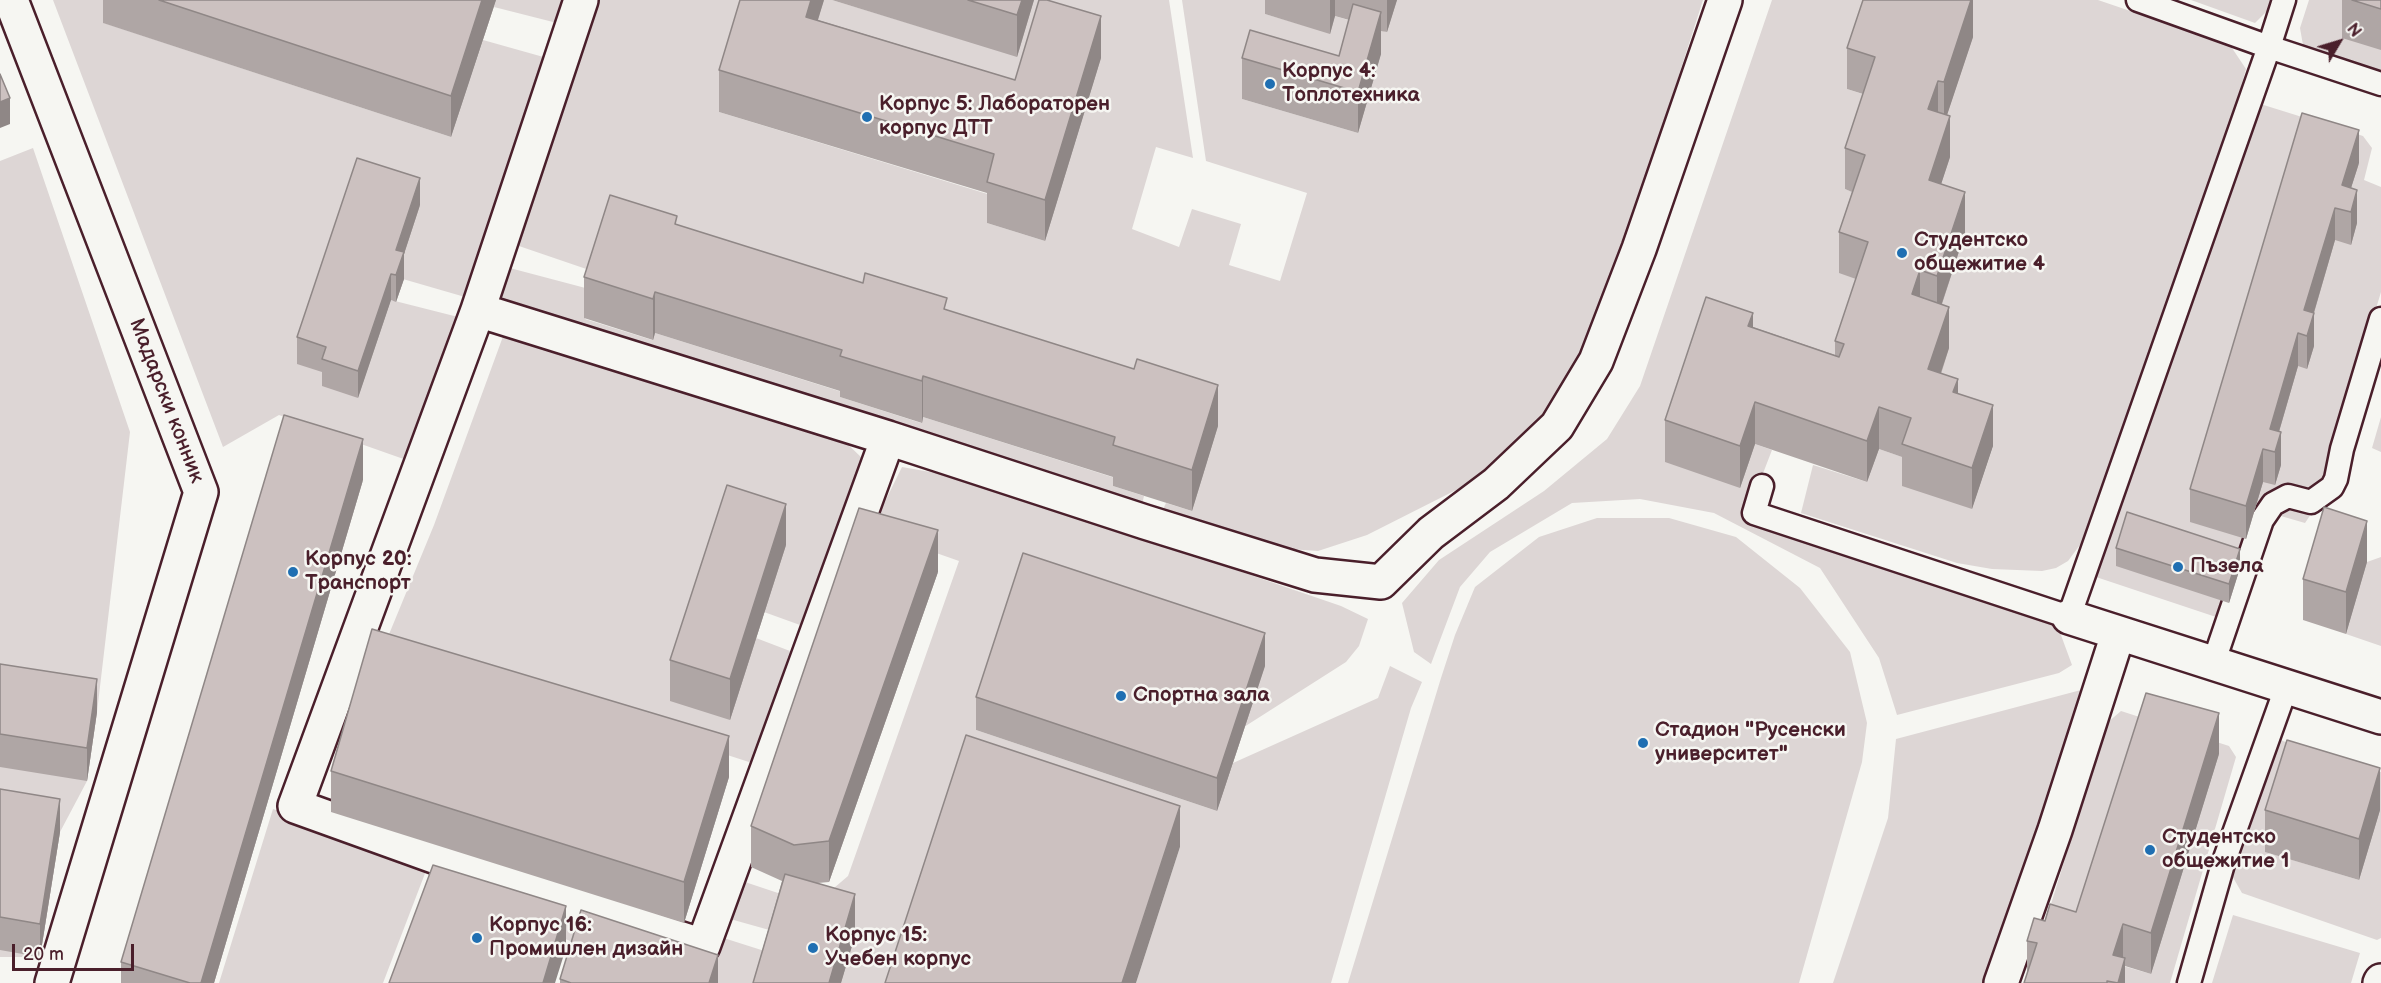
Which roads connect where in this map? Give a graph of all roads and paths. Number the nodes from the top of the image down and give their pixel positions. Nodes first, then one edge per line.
1 (11, 0) edge
2 (581, 0) edge
3 (1725, 0) edge
4 (2138, 0) edge
5 (2284, 0) edge
6 (2269, 47) junction
7 (2381, 84) edge
8 (478, 310) junction
9 (2381, 319) edge
10 (888, 438) junction
11 (1762, 486) dead end
12 (2069, 617) junction
13 (2118, 634) junction
14 (2213, 664) junction
15 (2286, 688) junction
16 (2381, 717) edge
17 (446, 860) junction
18 (434, 890) edge
19 (52, 983) edge
20 (2001, 983) edge
21 (2189, 983) edge

1 - 19 street, Мадарски конник
2 - 8 street
3 - 10 street
4 - 6 lane
5 - 6 lane
6 - 7 lane
6 - 12 lane
8 - 10 street
8 - 17 street
9 - 14 lane
10 - 17 street
11 - 12 lane
12 - 13 street
13 - 14 street
13 - 20 street
14 - 15 street
15 - 16 street
15 - 21 lane
17 - 18 street

